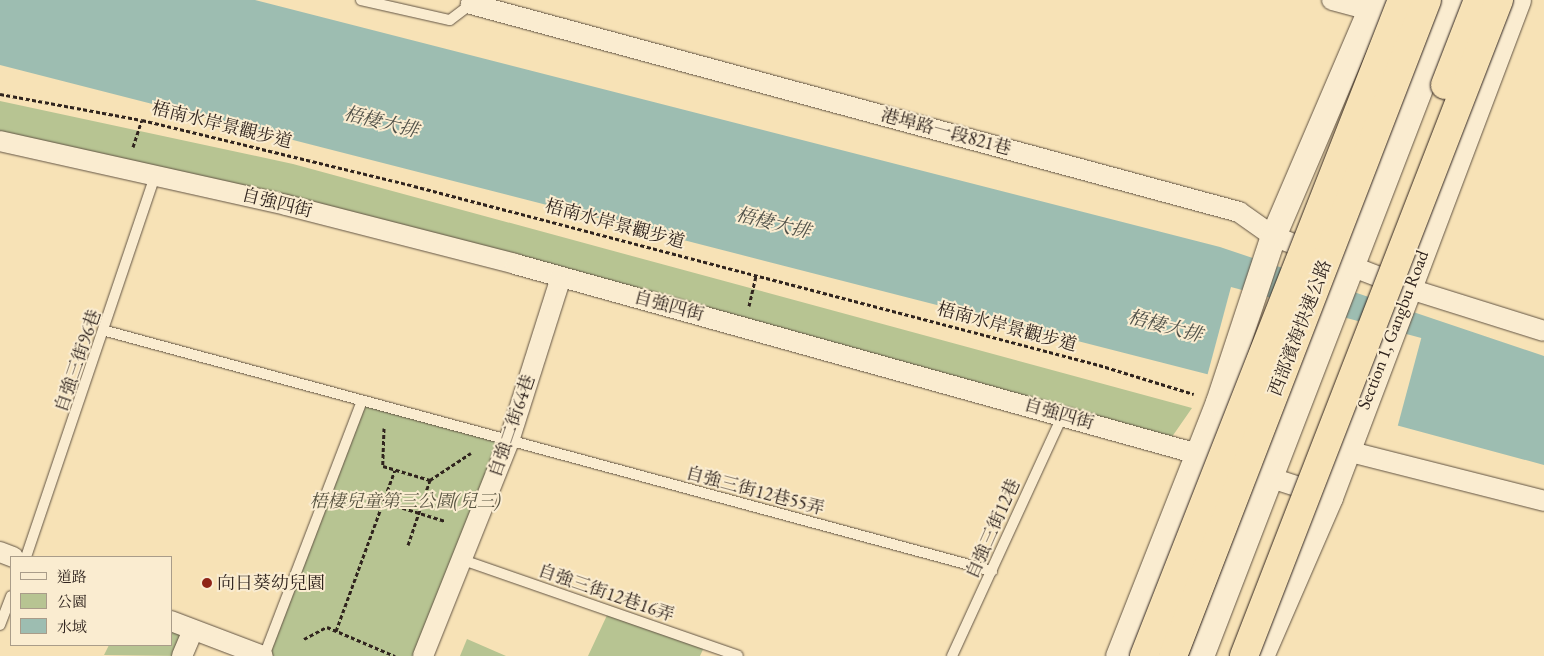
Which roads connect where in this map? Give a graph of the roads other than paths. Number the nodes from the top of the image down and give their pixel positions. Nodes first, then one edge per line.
1 (360, 0) edge
2 (1332, 0) edge
3 (1402, 0) edge
4 (1427, 0) edge
5 (1454, 0) edge
6 (1478, 0) edge
7 (1499, 0) edge
8 (1518, 0) edge
9 (472, 2) edge
10 (1372, 5) edge
11 (0, 141) edge
12 (156, 174) junction
13 (1272, 236) junction
14 (1352, 264) junction
15 (561, 276) junction
16 (1410, 289) junction
17 (106, 331) junction
18 (1544, 331) edge
19 (362, 401) junction
20 (1063, 415) junction
21 (509, 442) junction
22 (1347, 451) junction
23 (1199, 454) junction
24 (1271, 478) junction
25 (1330, 497) junction
26 (1544, 501) edge
27 (26, 556) edge
28 (463, 560) junction
29 (992, 571) junction
30 (10, 599) edge
31 (172, 621) edge
32 (0, 625) edge
33 (193, 630) junction
34 (182, 656) edge
35 (263, 656) edge
36 (423, 656) edge
37 (738, 656) edge
38 (952, 656) edge
39 (1118, 656) edge
40 (1144, 656) edge
41 (1173, 656) edge
42 (1201, 656) edge
43 (1225, 656) edge
44 (1244, 656) edge
45 (1261, 656) edge

1 - 9 lane
2 - 10 street
3 - 40 highway, bridge
4 - 41 highway, 西部濱海快速公路, bridge
5 - 14 street
6 - 43 highway, bridge
7 - 44 highway, bridge
8 - 16 street, Section 1, Gangbu Road
9 - 13 street, 港埠路一段821巷
10 - 13 street
11 - 12 street, 自強四街
12 - 15 street, 自強四街
12 - 17 lane, 自強三街96巷
13 - 14 street, 港埠路一段821巷
13 - 23 street
14 - 16 street, 港埠路一段821巷
14 - 24 street
15 - 20 street, 自強四街
15 - 21 street, 自強二街64巷
16 - 18 street, 港埠路一段821巷
16 - 22 street, Section 1, Gangbu Road
17 - 19 lane, 自強三街12巷55弄
17 - 27 lane, 自強三街96巷
19 - 21 lane, 自強三街12巷55弄
19 - 35 lane
20 - 23 street, 自強四街
20 - 29 lane, 自強三街12巷
21 - 28 street, 自強二街64巷
21 - 29 lane, 自強三街12巷55弄
22 - 25 street, Section 1, Gangbu Road
22 - 26 street
23 - 24 street, 自強四街
23 - 39 street
24 - 25 street, 自強四街
24 - 42 street
25 - 45 street, Section 1, Gangbu Road
28 - 36 street, 自強二街64巷
28 - 37 lane, 自強三街12巷16弄
29 - 38 lane, 自強三街12巷
30 - 32 lane
31 - 33 street
33 - 34 street
33 - 35 street

